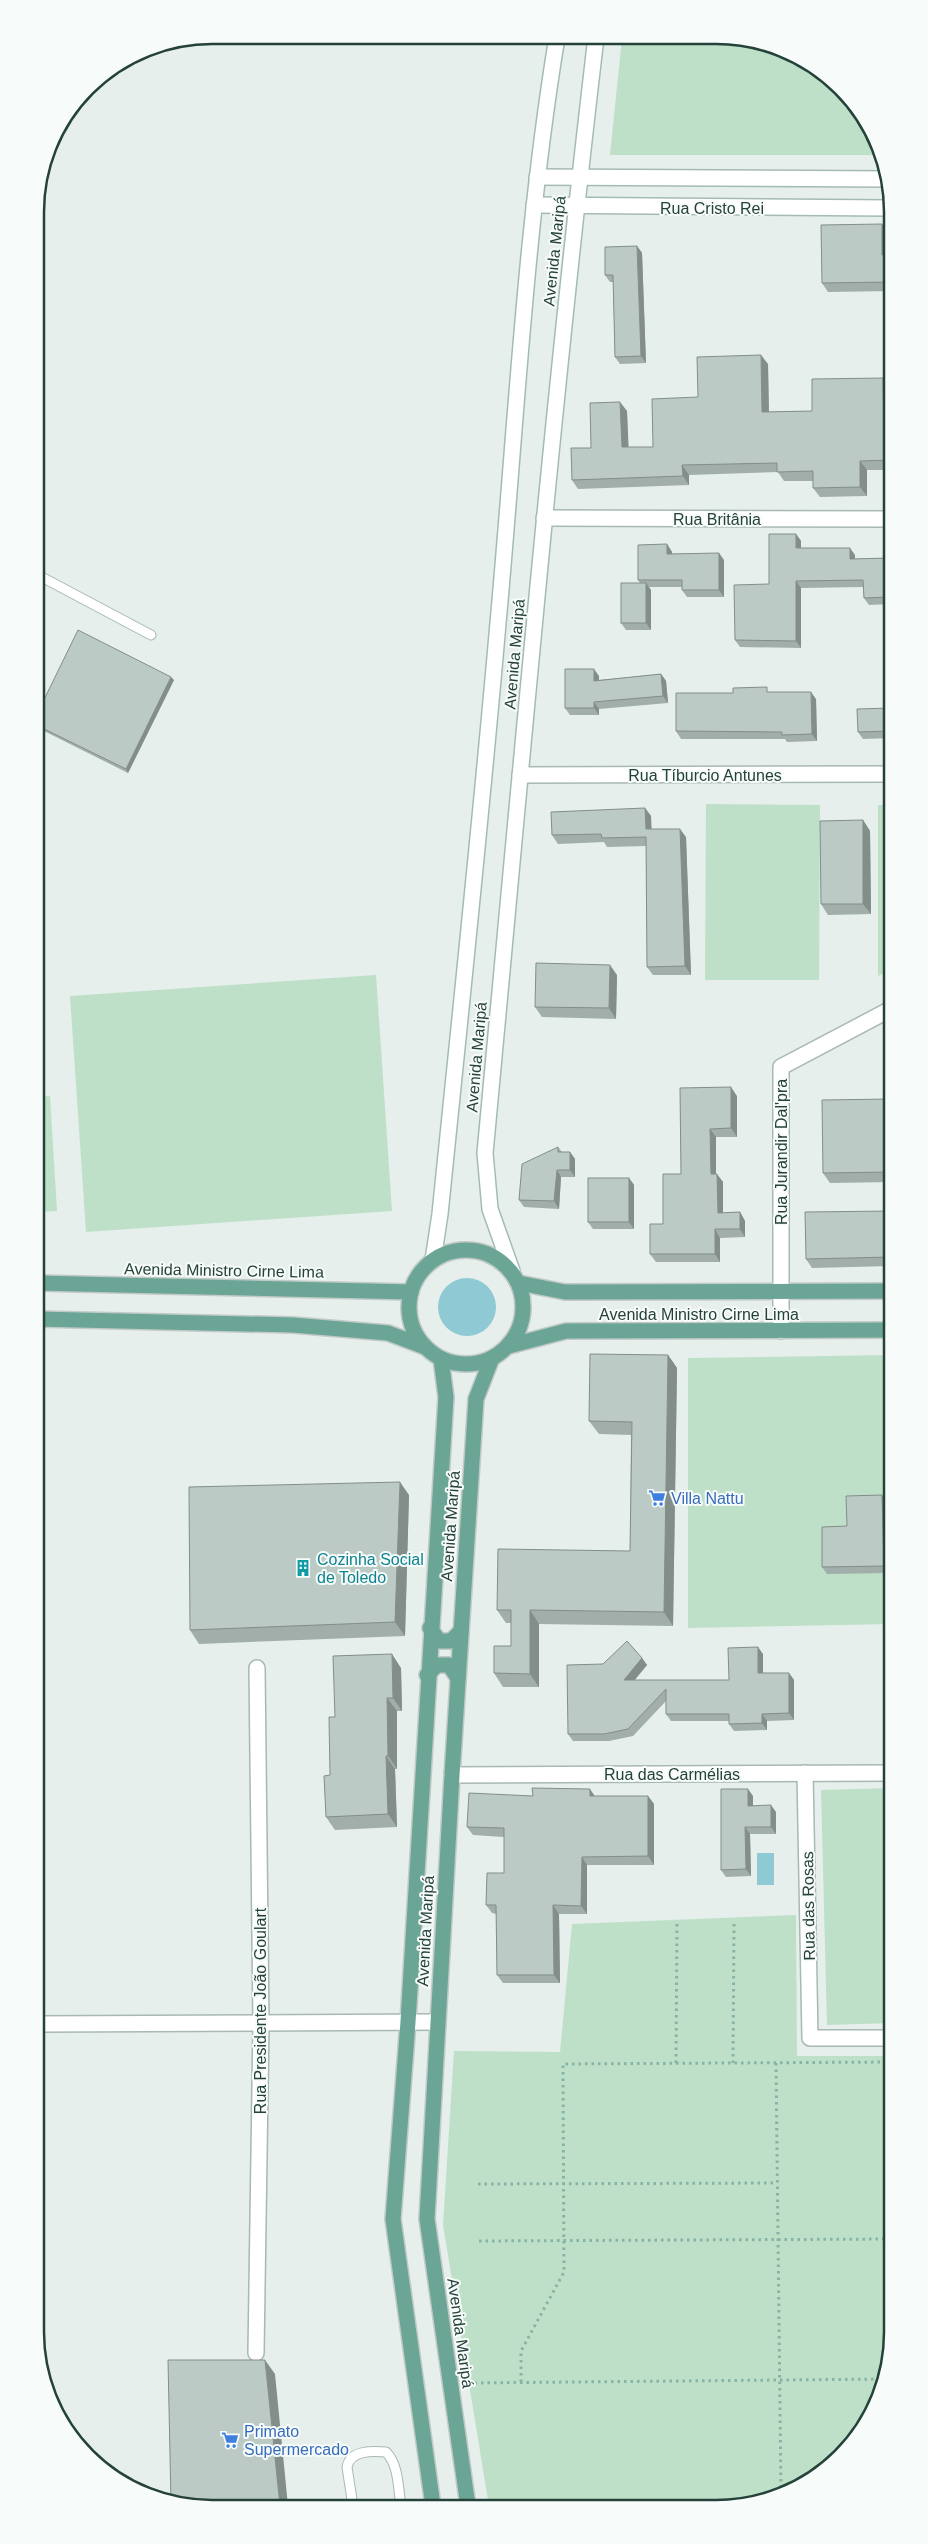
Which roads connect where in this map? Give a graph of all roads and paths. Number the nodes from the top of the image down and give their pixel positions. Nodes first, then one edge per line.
1 (556, 44) edge
2 (595, 44) edge
3 (537, 178) junction
4 (579, 179) junction
5 (881, 179) edge
6 (534, 205) junction
7 (575, 208) junction
8 (884, 208) edge
9 (544, 518) junction
10 (884, 519) edge
11 (44, 578) edge
12 (151, 636) dead end
13 (884, 774) edge
14 (520, 775) junction
15 (884, 1013) edge
16 (432, 1260) junction
17 (516, 1277) junction
18 (44, 1283) edge
19 (781, 1291) junction
20 (411, 1292) junction
21 (884, 1292) edge
22 (44, 1319) edge
23 (884, 1330) edge
24 (781, 1331) junction
25 (509, 1346) junction
26 (425, 1347) junction
27 (492, 1358) junction
28 (441, 1359) junction
29 (430, 1628) junction
30 (460, 1630) junction
31 (257, 1668) dead end
32 (427, 1675) junction
33 (458, 1678) junction
34 (805, 1773) junction
35 (884, 1773) edge
36 (452, 1775) junction
37 (677, 1924) dead end
38 (734, 1924) dead end
39 (408, 2022) junction
40 (437, 2022) junction
41 (261, 2023) junction
42 (44, 2024) edge
43 (884, 2038) edge
44 (776, 2062) junction
45 (884, 2062) edge
46 (676, 2063) junction
47 (734, 2063) junction
48 (777, 2183) junction
49 (478, 2184) dead end
50 (564, 2184) junction
51 (884, 2239) edge
52 (564, 2240) junction
53 (778, 2240) junction
54 (479, 2241) dead end
55 (256, 2353) dead end
56 (780, 2380) junction
57 (877, 2380) edge
58 (521, 2382) junction
59 (450, 2383) junction
60 (781, 2487) edge
61 (352, 2500) edge
62 (400, 2500) edge
63 (432, 2500) edge
64 (467, 2500) edge

1 - 3 street, Avenida Maripá
2 - 4 street, Avenida Maripá
3 - 4 street
3 - 6 street, Avenida Maripá
4 - 5 street
4 - 7 street, Avenida Maripá
6 - 7 street, Rua Cristo Rei
6 - 16 street, Avenida Maripá
7 - 8 street, Rua Cristo Rei
7 - 9 street, Avenida Maripá
9 - 10 street, Rua Britânia
9 - 14 street, Avenida Maripá
11 - 12 lane
13 - 14 street, Rua Tíburcio Antunes
14 - 17 street, Avenida Maripá
15 - 19 street, Rua Jurandir Dal'pra
16 - 17 main road
16 - 20 main road
17 - 19 main road, Avenida Ministro Cirne Lima
17 - 25 main road
18 - 20 main road, Avenida Ministro Cirne Lima
19 - 21 main road, Avenida Ministro Cirne Lima
19 - 24 street, Rua Jurandir Dal'pra
20 - 26 main road
22 - 26 main road
23 - 24 main road, Avenida Ministro Cirne Lima
24 - 25 main road, Avenida Ministro Cirne Lima
25 - 27 main road
26 - 28 main road
27 - 28 main road
27 - 30 main road, Avenida Maripá
28 - 29 main road, Avenida Maripá
29 - 30 main road
29 - 32 main road, Avenida Maripá
30 - 33 main road, Avenida Maripá
31 - 41 street, Rua Presidente João Goulart
32 - 33 main road
32 - 39 main road, Avenida Maripá
33 - 36 main road, Avenida Maripá
34 - 35 street, Rua das Carmélias
34 - 36 street, Rua das Carmélias
34 - 43 street, Rua das Rosas
36 - 40 main road, Avenida Maripá
37 - 46 path
38 - 47 path
39 - 40 street
39 - 41 street
39 - 63 main road, Avenida Maripá
40 - 59 main road, Avenida Maripá
41 - 42 street
41 - 55 street, Rua Presidente João Goulart
44 - 45 path
44 - 47 path
44 - 48 path
46 - 47 path
46 - 50 path
48 - 50 path
48 - 53 path
49 - 50 path
50 - 52 path
51 - 53 path
52 - 53 path
52 - 54 path
52 - 58 path
53 - 56 path
56 - 57 path
56 - 58 path
56 - 60 path
58 - 59 path
59 - 64 main road, Avenida Maripá
61 - 62 lane

